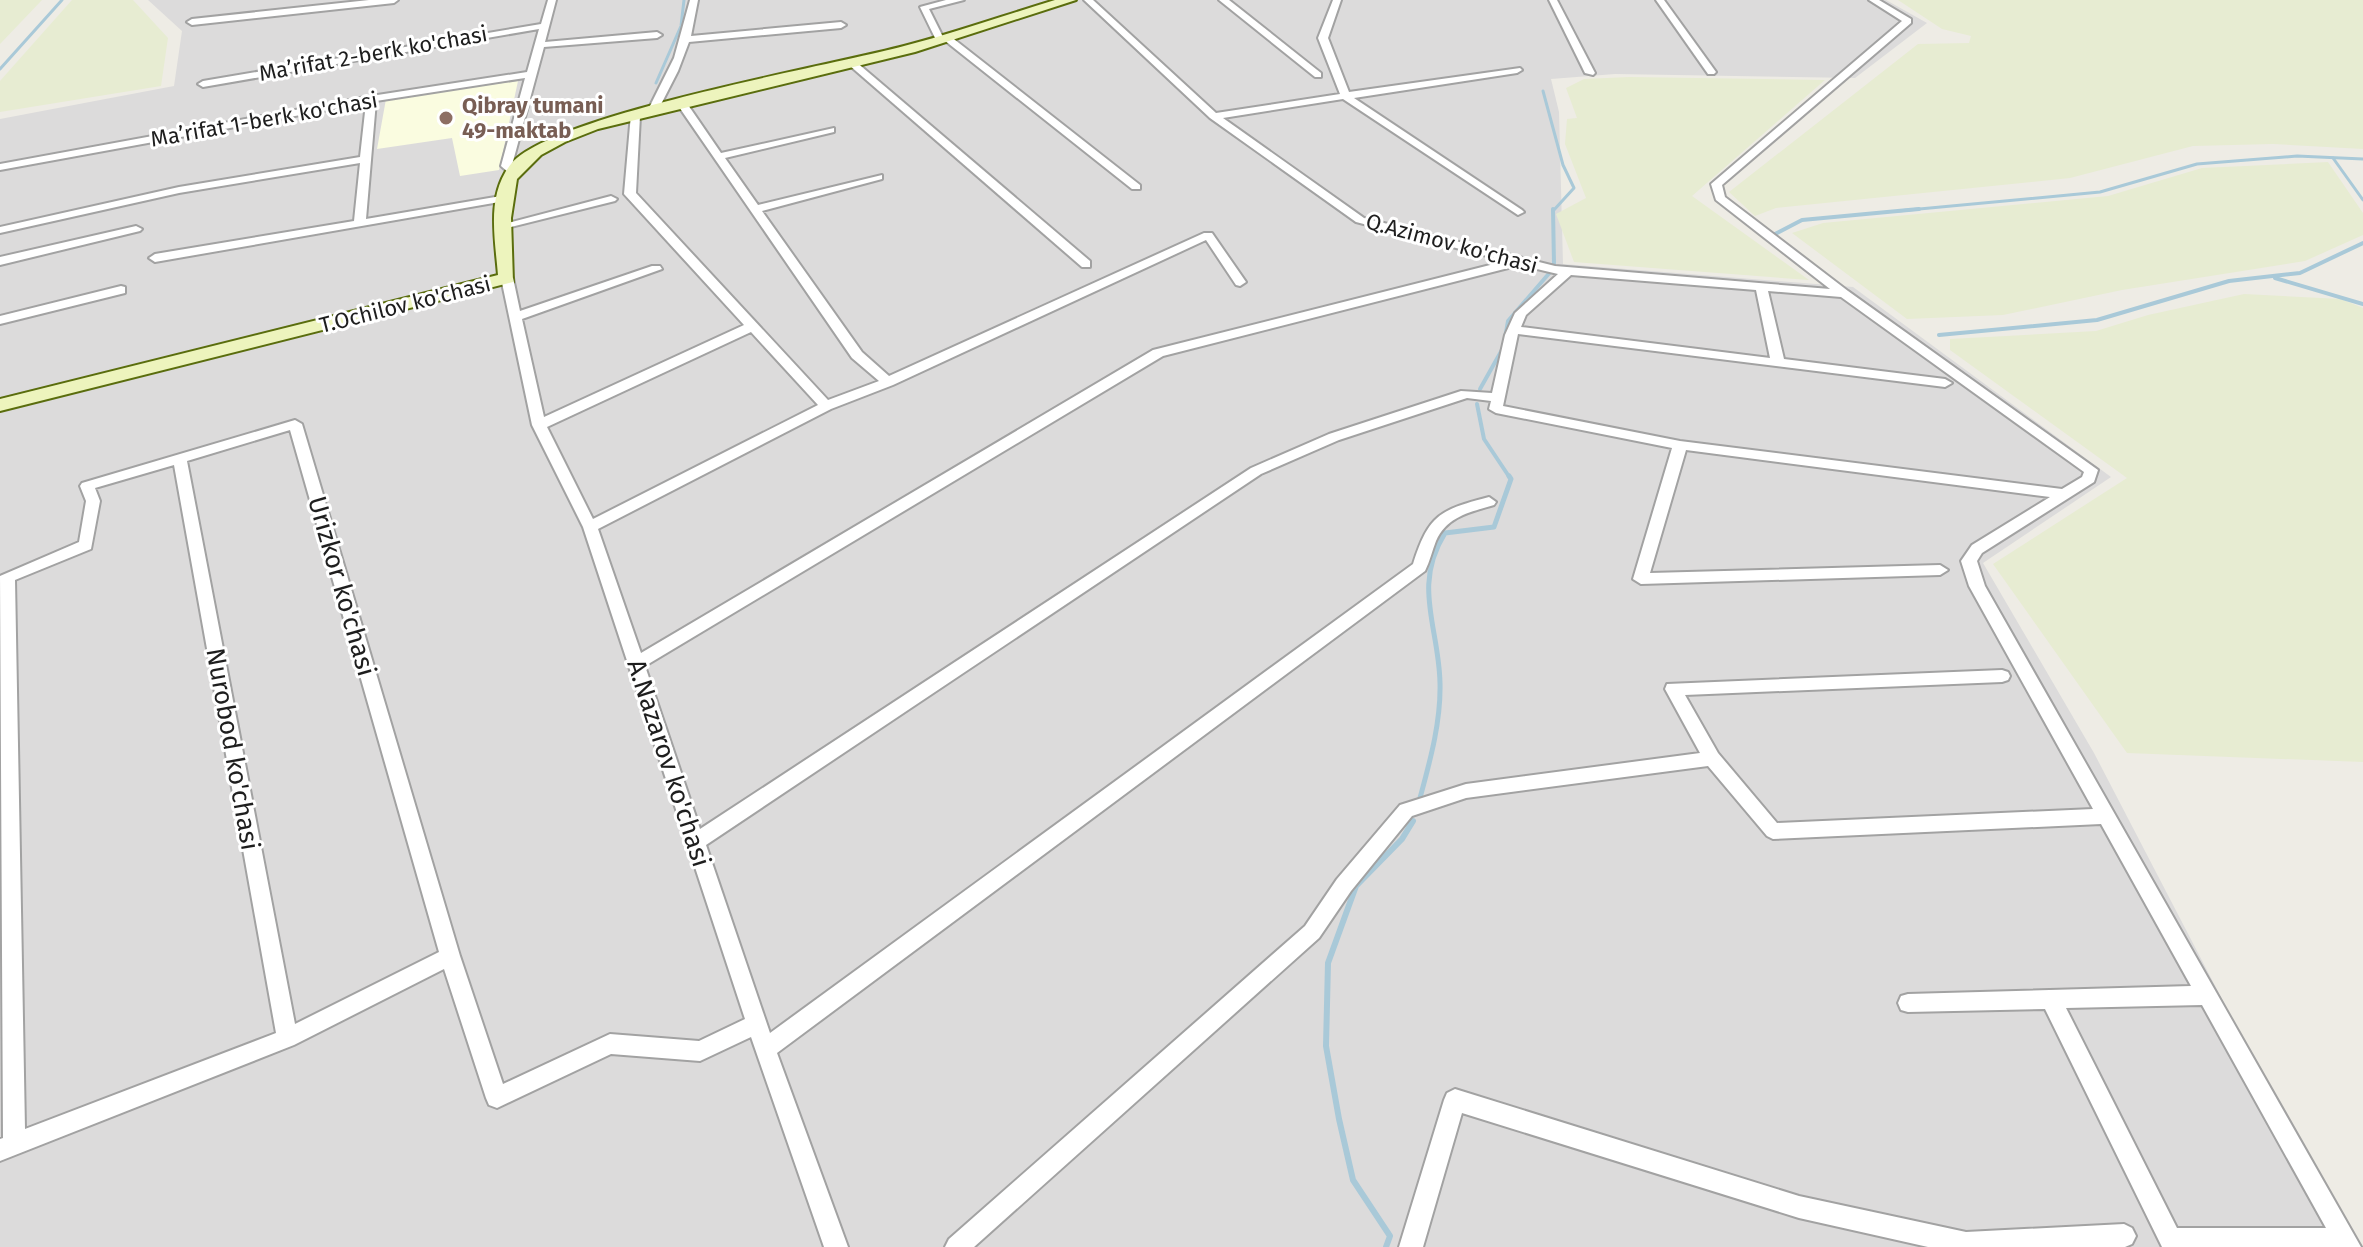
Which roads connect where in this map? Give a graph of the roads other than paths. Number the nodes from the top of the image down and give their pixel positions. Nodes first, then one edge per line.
1 (394, 0) edge
2 (552, 0) edge
3 (694, 0) edge
4 (960, 0) edge
5 (1069, 0) edge
6 (1088, 0) edge
7 (1223, 0) edge
8 (1337, 0) edge
9 (1553, 0) edge
10 (1660, 0) edge
11 (1873, 0) edge
12 (192, 22) dead end
13 (841, 25) dead end
14 (543, 26) junction
15 (657, 35) dead end
16 (688, 39) junction
17 (944, 39) junction
18 (539, 45) junction
19 (852, 63) junction
20 (1517, 70) dead end
21 (1711, 72) dead end
22 (1590, 73) dead end
23 (529, 75) junction
24 (1318, 75) dead end
25 (203, 84) dead end
26 (1346, 97) junction
27 (371, 99) junction
28 (682, 104) junction
29 (643, 114) junction
30 (1214, 116) junction
31 (830, 130) dead end
32 (718, 157) junction
33 (365, 159) junction
34 (0, 167) edge
35 (513, 171) junction
36 (878, 177) dead end
37 (1136, 187) dead end
38 (501, 199) junction
39 (611, 199) dead end
40 (754, 210) junction
41 (1518, 212) dead end
42 (360, 221) junction
43 (503, 226) junction
44 (136, 229) dead end
45 (0, 230) edge
46 (155, 258) dead end
47 (0, 261) edge
48 (1520, 261) junction
49 (1086, 264) dead end
50 (656, 269) dead end
51 (1568, 271) junction
52 (507, 278) junction
53 (1240, 282) dead end
54 (1761, 287) junction
55 (121, 290) dead end
56 (1844, 294) junction
57 (515, 317) junction
58 (0, 320) edge
59 (753, 326) junction
60 (1514, 330) junction
61 (1778, 363) junction
62 (888, 382) junction
63 (1945, 383) dead end
64 (1496, 398) junction
65 (0, 405) edge
66 (826, 406) junction
67 (539, 425) junction
68 (1680, 445) junction
69 (180, 459) junction
70 (2064, 494) junction
71 (1489, 502) dead end
72 (590, 527) junction
73 (1940, 570) dead end
74 (3, 608) edge
75 (636, 664) junction
76 (2002, 676) dead end
77 (1712, 758) junction
78 (4, 777) edge
79 (2107, 816) junction
80 (695, 842) junction
81 (450, 956) junction
82 (2207, 995) junction
83 (2051, 999) junction
84 (1908, 1003) dead end
85 (757, 1024) junction
86 (287, 1038) junction
87 (765, 1049) junction
88 (7, 1148) edge
89 (2124, 1236) dead end
90 (2347, 1243) edge
91 (836, 1247) edge
92 (957, 1247) edge
93 (1411, 1247) edge

1 - 12 street
2 - 14 street
3 - 16 street
4 - 17 street
5 - 17 main road, T.Ochilov ko'chasi
6 - 30 street, Q.Azimov ko'chasi
7 - 24 street
8 - 26 street
9 - 22 street
10 - 21 street
11 - 56 street
13 - 16 street
14 - 18 street
14 - 25 street, Ma’rifat 2-berk ko'chasi
15 - 18 street
16 - 29 street
17 - 19 main road, T.Ochilov ko'chasi
17 - 37 street
18 - 23 street
19 - 28 main road, T.Ochilov ko'chasi
19 - 49 street
20 - 26 street
23 - 27 street, Ma’rifat 1-berk ko'chasi
23 - 35 street
26 - 30 street
26 - 41 street
27 - 33 street
27 - 34 street, Ma’rifat 1-berk ko'chasi
28 - 29 main road, T.Ochilov ko'chasi
28 - 32 street
29 - 35 main road, T.Ochilov ko'chasi
29 - 59 street
30 - 48 street, Q.Azimov ko'chasi
31 - 32 street
32 - 40 street
33 - 42 street
33 - 45 street
35 - 38 main road, T.Ochilov ko'chasi
36 - 40 street
38 - 42 street
38 - 43 main road, T.Ochilov ko'chasi
39 - 43 street
40 - 62 street
42 - 46 street
43 - 52 main road, T.Ochilov ko'chasi
44 - 47 street
48 - 51 street, Q.Azimov ko'chasi
48 - 75 street
50 - 57 street
51 - 54 street, Q.Azimov ko'chasi
51 - 60 street
52 - 57 street, A.Nazarov ko'chasi
52 - 65 main road, T.Ochilov ko'chasi
53 - 62 street
54 - 56 street, Q.Azimov ko'chasi
54 - 61 street
55 - 58 street
56 - 70 street
57 - 67 street, A.Nazarov ko'chasi
59 - 66 street
59 - 67 street
60 - 61 street
60 - 64 street
61 - 63 street
62 - 66 street
64 - 68 street
64 - 80 street
66 - 72 street
67 - 72 street, A.Nazarov ko'chasi
68 - 70 street
68 - 73 street
69 - 74 street, Urizkor ko'chasi
69 - 81 street, Urizkor ko'chasi
69 - 86 street, Nurobod ko'chasi
70 - 79 street
71 - 87 street
72 - 75 street, A.Nazarov ko'chasi
74 - 78 street
75 - 80 street, A.Nazarov ko'chasi
76 - 77 street
77 - 79 street
77 - 92 street
78 - 88 street
79 - 82 street
80 - 85 street, A.Nazarov ko'chasi
81 - 85 street
81 - 86 street
82 - 83 street
82 - 90 street
83 - 84 street
83 - 90 street
85 - 87 street, A.Nazarov ko'chasi
86 - 88 street
87 - 91 street, A.Nazarov ko'chasi
89 - 93 street

